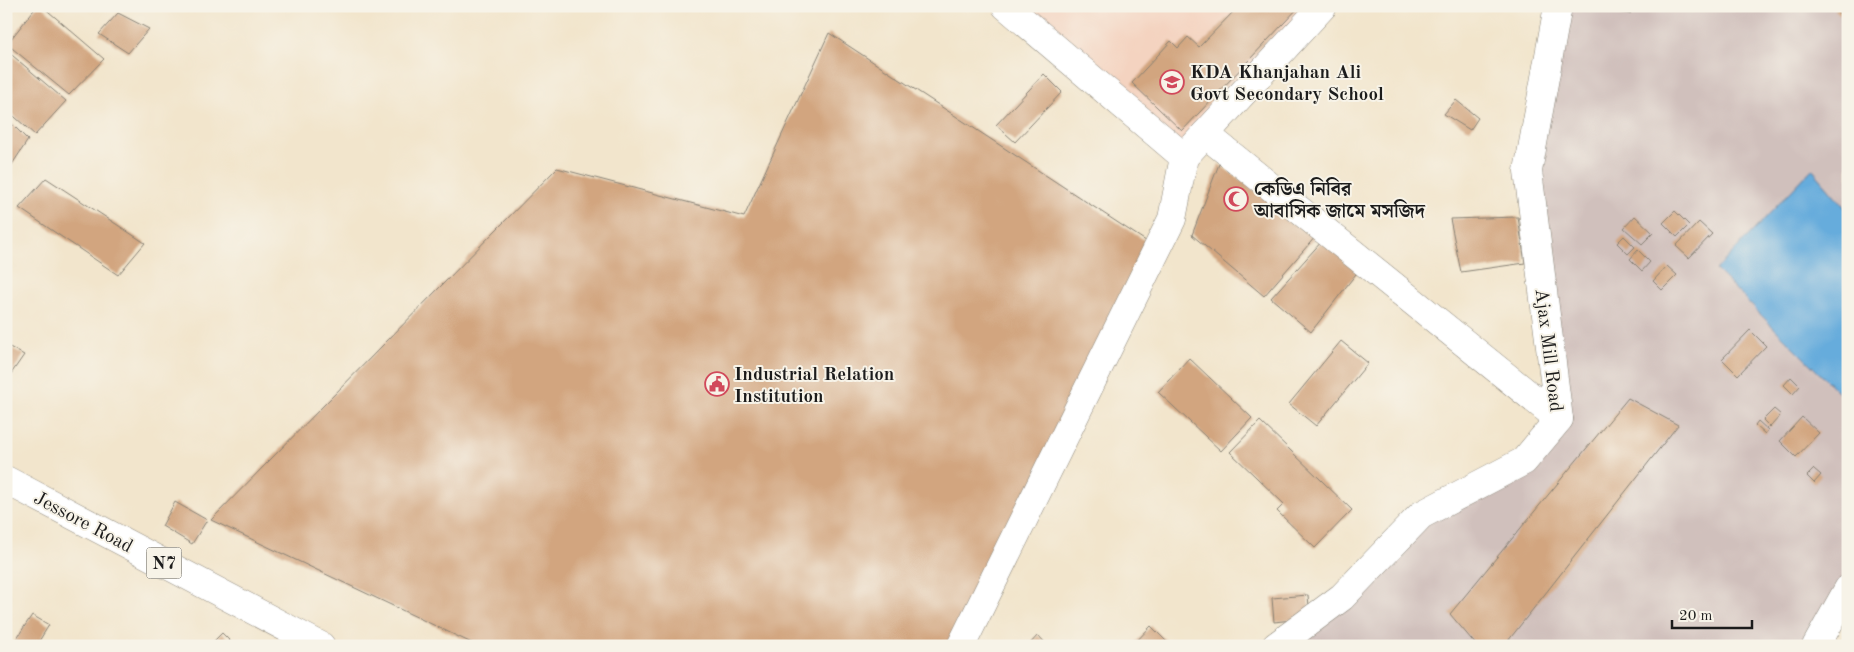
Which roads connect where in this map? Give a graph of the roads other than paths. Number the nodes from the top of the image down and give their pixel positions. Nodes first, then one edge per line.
1 (1006, 6) edge
2 (1323, 6) edge
3 (1558, 6) edge
4 (1205, 134) junction
5 (1184, 157) junction
6 (1560, 419) junction
7 (6, 480) edge
8 (1848, 589) edge
9 (321, 646) edge
10 (961, 646) edge
11 (1276, 646) edge
12 (1816, 646) edge

1 - 5 main road
2 - 4 main road
3 - 6 main road, Ajax Mill Road
4 - 5 main road
4 - 6 main road
5 - 10 main road
6 - 11 main road, Ajax Mill Road
7 - 9 main road, Jessore Road / N7
8 - 12 main road

